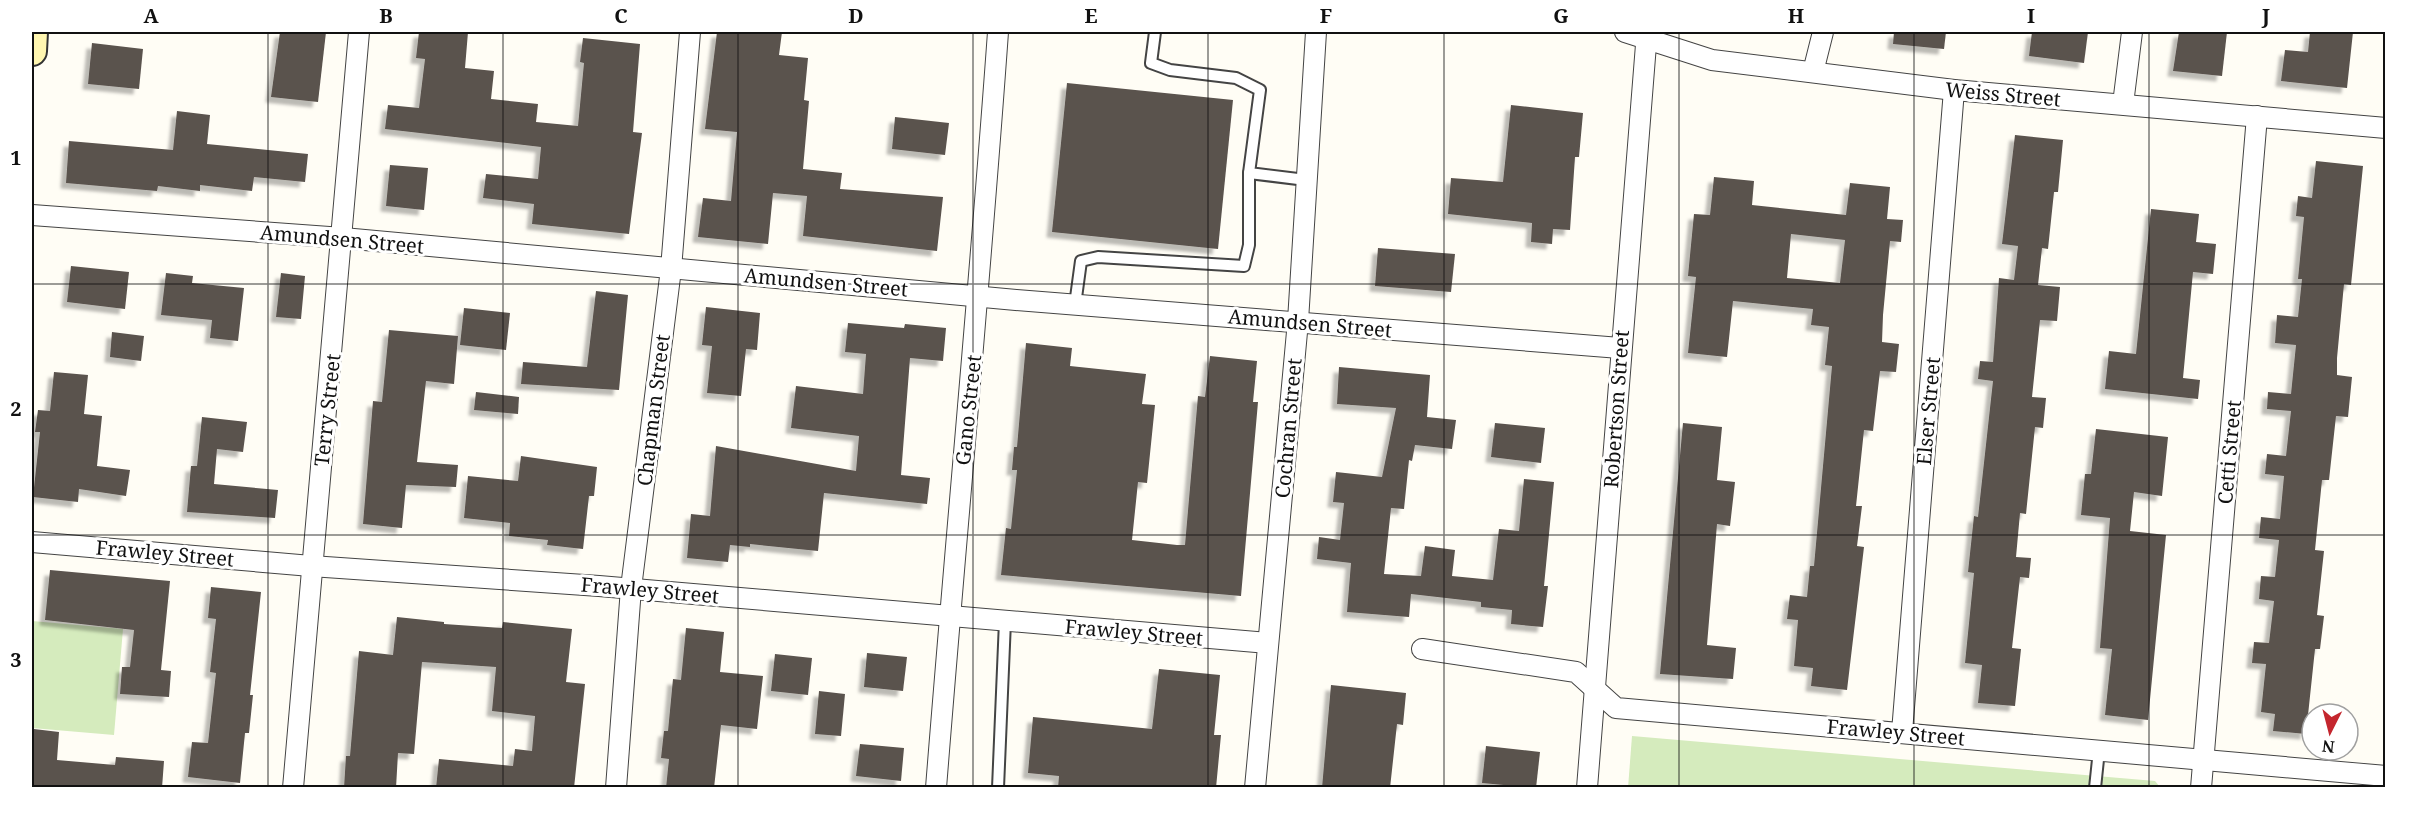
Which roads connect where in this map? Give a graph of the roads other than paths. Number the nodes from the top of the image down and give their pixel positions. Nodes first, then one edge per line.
1 (33, 32) edge
2 (359, 32) edge
3 (690, 32) edge
4 (998, 32) edge
5 (1155, 32) edge
6 (1316, 32) edge
7 (1625, 32) edge
8 (1823, 32) edge
9 (2132, 32) edge
10 (1646, 35) edge
11 (32, 51) edge
12 (1814, 72) junction
13 (1954, 90) junction
14 (2123, 104) junction
15 (2258, 116) junction
16 (2385, 128) edge
17 (1249, 173) junction
18 (1306, 180) junction
19 (32, 215) edge
20 (343, 238) junction
21 (671, 269) junction
22 (980, 297) junction
23 (1075, 305) junction
24 (1298, 321) junction
25 (1620, 348) junction
26 (32, 542) edge
27 (311, 566) junction
28 (632, 588) junction
29 (949, 616) junction
30 (1005, 621) junction
31 (1268, 643) junction
32 (1422, 649) dead end
33 (1596, 690) junction
34 (1902, 732) junction
35 (2099, 750) junction
36 (2204, 760) junction
37 (2385, 776) edge
38 (293, 788) edge
39 (616, 788) edge
40 (936, 788) edge
41 (998, 788) edge
42 (1255, 788) edge
43 (1587, 788) edge
44 (2096, 788) edge
45 (2201, 788) edge

1 - 11 main road
2 - 20 street, Terry Street
3 - 21 street, Chapman Street
4 - 22 street, Gano Street
5 - 17 lane
6 - 18 street, Cochran Street
7 - 10 street, Weiss Street
8 - 12 street
9 - 14 street
10 - 12 street, Weiss Street
10 - 25 street, Robertson Street
12 - 13 street, Weiss Street
13 - 14 street, Weiss Street
13 - 34 street, Elser Street
14 - 15 street, Weiss Street
15 - 16 street, Weiss Street
15 - 36 street, Cetti Street
17 - 18 lane
17 - 23 lane
18 - 24 street, Cochran Street
19 - 20 street, Amundsen Street
20 - 21 street, Amundsen Street
20 - 27 street, Terry Street
21 - 22 street, Amundsen Street
21 - 28 street, Chapman Street
22 - 23 street, Amundsen Street
22 - 29 street, Gano Street
23 - 24 street, Amundsen Street
24 - 25 street, Amundsen Street
24 - 31 street, Cochran Street
25 - 33 street, Robertson Street
26 - 27 street, Frawley Street
27 - 28 street, Frawley Street
27 - 38 street, Terry Street
28 - 29 street, Frawley Street
28 - 39 street, Chapman Street
29 - 30 street, Frawley Street
29 - 40 street, Gano Street
30 - 31 street, Frawley Street
30 - 41 lane
31 - 42 street, Cochran Street
32 - 33 street, Frawley Street
33 - 34 street, Frawley Street
33 - 43 street, Robertson Street
34 - 35 street, Frawley Street
35 - 36 street, Frawley Street
35 - 44 lane
36 - 37 street, Frawley Street
36 - 45 street, Cetti Street

